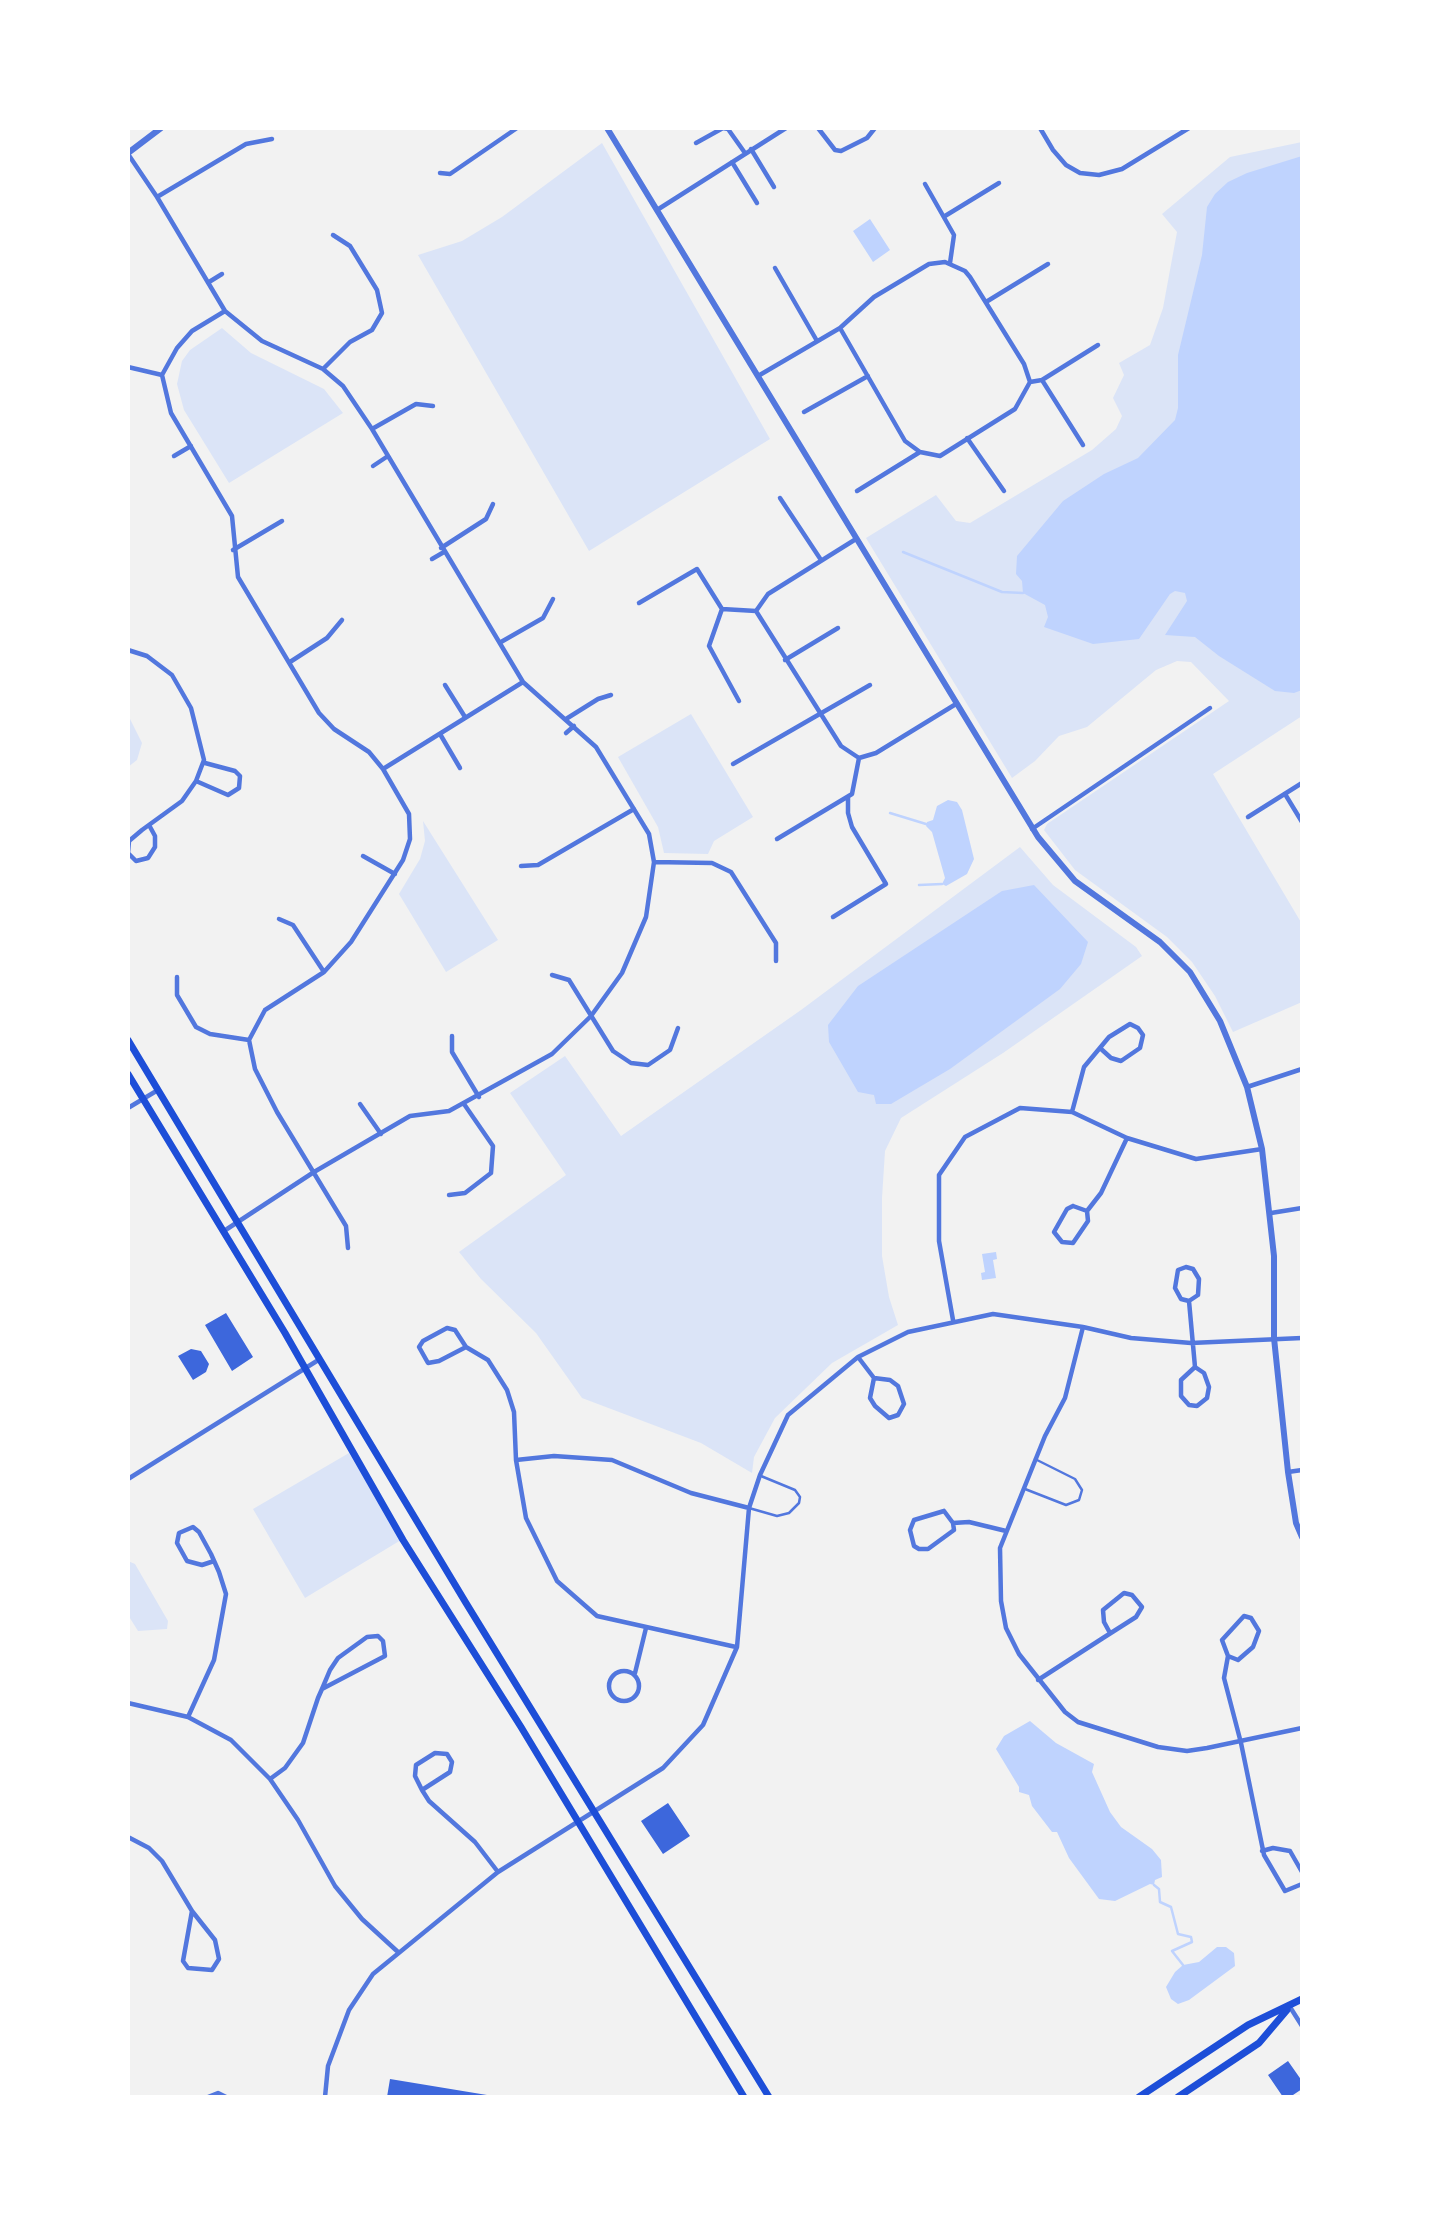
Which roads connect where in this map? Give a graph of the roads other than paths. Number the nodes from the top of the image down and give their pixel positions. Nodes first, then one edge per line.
1 (162, 128) edge
2 (517, 128) edge
3 (607, 128) edge
4 (786, 128) edge
5 (818, 128) edge
6 (875, 128) edge
7 (1040, 128) edge
8 (1189, 128) edge
9 (272, 139) dead end
10 (696, 143) dead end
11 (751, 149) junction
12 (745, 153) junction
13 (128, 154) edge
14 (732, 162) junction
15 (440, 173) dead end
16 (999, 183) dead end
17 (925, 184) dead end
18 (774, 187) dead end
19 (158, 197) junction
20 (757, 203) dead end
21 (657, 209) junction
22 (945, 216) junction
23 (333, 235) dead end
24 (950, 263) junction
25 (1048, 264) dead end
26 (775, 268) dead end
27 (222, 274) dead end
28 (209, 282) junction
29 (986, 302) junction
30 (225, 311) junction
31 (840, 328) junction
32 (817, 341) junction
33 (1098, 345) dead end
34 (128, 368) edge
35 (323, 369) junction
36 (162, 375) junction
37 (758, 376) junction
38 (868, 376) junction
39 (1042, 380) junction
40 (1030, 382) junction
41 (433, 407) dead end
42 (804, 412) dead end
43 (372, 429) junction
44 (967, 438) junction
45 (1083, 445) dead end
46 (191, 446) junction
47 (920, 452) junction
48 (174, 456) dead end
49 (388, 456) junction
50 (373, 466) dead end
51 (857, 491) dead end
52 (1004, 491) dead end
53 (780, 498) dead end
54 (493, 504) dead end
55 (282, 521) dead end
56 (856, 539) junction
57 (233, 550) junction
58 (442, 550) junction
59 (432, 559) dead end
60 (821, 560) junction
61 (553, 599) dead end
62 (639, 603) dead end
63 (722, 609) junction
64 (757, 611) junction
65 (342, 620) dead end
66 (838, 628) dead end
67 (502, 642) junction
68 (128, 650) edge
69 (785, 660) junction
70 (290, 662) junction
71 (523, 682) junction
72 (445, 685) dead end
73 (870, 685) dead end
74 (611, 695) dead end
75 (739, 701) dead end
76 (956, 704) junction
77 (1210, 708) dead end
78 (820, 715) junction
79 (465, 717) junction
80 (566, 719) junction
81 (574, 726) junction
82 (566, 733) dead end
83 (440, 734) junction
84 (859, 758) junction
85 (205, 762) junction
86 (733, 764) dead end
87 (460, 768) dead end
88 (383, 769) junction
89 (196, 781) junction
90 (1302, 783) edge
91 (1285, 794) junction
92 (848, 797) junction
93 (634, 809) junction
94 (1248, 817) dead end
95 (1302, 822) edge
96 (149, 825) junction
97 (1032, 829) junction
98 (777, 839) dead end
99 (363, 856) dead end
100 (654, 862) junction
101 (521, 866) dead end
102 (395, 874) junction
103 (832, 917) dead end
104 (279, 919) dead end
105 (776, 961) dead end
106 (324, 972) junction
107 (552, 975) dead end
108 (177, 977) dead end
109 (591, 1016) junction
110 (678, 1028) dead end
111 (452, 1036) dead end
112 (128, 1040) edge
113 (249, 1040) junction
114 (1100, 1048) junction
115 (1302, 1069) edge
116 (128, 1074) edge
117 (1247, 1087) junction
118 (158, 1090) junction
119 (479, 1097) junction
120 (143, 1099) junction
121 (360, 1104) dead end
122 (464, 1104) junction
123 (128, 1108) edge
124 (1072, 1112) junction
125 (381, 1134) junction
126 (1127, 1138) junction
127 (1262, 1149) junction
128 (314, 1172) junction
129 (449, 1195) dead end
130 (1302, 1208) edge
131 (1087, 1211) junction
132 (1271, 1213) junction
133 (237, 1221) junction
134 (223, 1231) junction
135 (348, 1248) dead end
136 (1189, 1301) junction
137 (953, 1320) junction
138 (1083, 1327) junction
139 (1274, 1338) junction
140 (1302, 1338) edge
141 (1191, 1343) junction
142 (466, 1347) junction
143 (858, 1357) junction
144 (320, 1359) junction
145 (1195, 1367) junction
146 (305, 1368) junction
147 (874, 1378) junction
148 (1035, 1459) junction
149 (516, 1460) junction
150 (1302, 1470) edge
151 (1288, 1472) junction
152 (760, 1475) junction
153 (128, 1479) edge
154 (1022, 1488) junction
155 (749, 1508) junction
156 (953, 1523) junction
157 (1006, 1531) junction
158 (1302, 1537) edge
159 (214, 1560) junction
160 (646, 1628) junction
161 (1110, 1633) junction
162 (737, 1647) junction
163 (1228, 1656) junction
164 (635, 1673) junction
165 (1038, 1680) junction
166 (322, 1689) junction
167 (128, 1703) edge
168 (188, 1717) junction
169 (1302, 1728) edge
170 (1241, 1743) junction
171 (270, 1779) junction
172 (422, 1790) junction
173 (593, 1812) junction
174 (577, 1822) junction
175 (128, 1837) edge
176 (1262, 1850) junction
177 (498, 1872) junction
178 (1302, 1872) edge
179 (1302, 1884) edge
180 (192, 1911) junction
181 (398, 1952) junction
182 (1302, 1999) edge
183 (1290, 2007) junction
184 (1302, 2025) edge
185 (208, 2097) edge
186 (226, 2097) edge
187 (326, 2097) edge
188 (744, 2097) edge
189 (769, 2097) edge
190 (1139, 2097) edge
191 (1178, 2097) edge

1 - 13 street
2 - 15 street
3 - 21 street
4 - 11 street
5 - 6 street
7 - 8 street
9 - 19 street
10 - 12 street
11 - 12 street
11 - 18 street
12 - 14 street
13 - 19 street
14 - 20 street
14 - 21 street
16 - 22 street
17 - 22 street
19 - 28 street
21 - 37 street
22 - 24 street
23 - 35 street
24 - 29 street
24 - 31 street
25 - 29 street
26 - 32 street
27 - 28 street
28 - 30 street
29 - 40 street
30 - 35 street
30 - 36 street
31 - 32 street
31 - 38 street
32 - 37 street
33 - 39 street
34 - 36 street
35 - 43 street
36 - 46 street
37 - 56 street
38 - 42 street
38 - 47 street
39 - 40 street
39 - 45 street
40 - 44 street
41 - 43 street
43 - 49 street
44 - 47 street
44 - 52 street
46 - 48 street
46 - 57 street
47 - 51 street
49 - 50 street
49 - 58 street
53 - 60 street
54 - 58 street
55 - 57 street
56 - 60 street
56 - 76 street
57 - 70 street
58 - 59 street
58 - 67 street
60 - 64 street
61 - 67 street
62 - 63 street
63 - 64 street
63 - 75 street
64 - 69 street
65 - 70 street
66 - 69 street
67 - 71 street
68 - 85 street
69 - 78 street
70 - 88 street
71 - 79 street
71 - 80 street
72 - 79 street
73 - 78 street
74 - 80 street
76 - 84 street
76 - 97 street
77 - 97 street
78 - 84 street
78 - 86 street
79 - 83 street
80 - 81 street
81 - 82 street
81 - 93 street
83 - 87 street
83 - 88 street
84 - 92 street
85 - 89 street
85 - 89 street
88 - 102 street
89 - 96 street
90 - 91 street
91 - 94 street
91 - 95 street
92 - 98 street
92 - 103 street
93 - 100 street
93 - 101 street
96 - 96 street
97 - 117 street
99 - 102 street
100 - 105 street
100 - 109 street
102 - 106 street
104 - 106 street
106 - 113 street
107 - 109 street
108 - 113 street
109 - 110 street
109 - 119 street
111 - 119 street
112 - 118 main road
113 - 128 street
114 - 114 street
114 - 124 street
115 - 117 street
116 - 120 main road
117 - 127 street
118 - 120 street
118 - 133 main road
119 - 122 street
120 - 123 street
120 - 134 main road
121 - 125 street
122 - 125 street
122 - 129 street
124 - 126 street
124 - 137 street
125 - 128 street
126 - 127 street
126 - 131 street
127 - 132 street
128 - 133 street
128 - 135 street
130 - 132 street
131 - 131 street
132 - 139 street
133 - 134 street
133 - 144 main road
134 - 146 main road
136 - 136 street
136 - 141 street
137 - 138 street
137 - 143 street
138 - 141 street
138 - 148 street
139 - 140 street
139 - 141 street
139 - 151 street
141 - 145 street
142 - 142 street
142 - 149 street
143 - 147 street
143 - 152 street
144 - 146 street
144 - 173 main road
145 - 145 street
146 - 153 street
146 - 174 main road
147 - 147 street
148 - 154 street
148 - 154 lane
149 - 155 street
149 - 160 street
150 - 151 street
151 - 158 street
152 - 155 street
152 - 155 lane
154 - 157 street
155 - 162 street
156 - 156 street
156 - 157 street
157 - 165 street
159 - 159 street
159 - 168 street
160 - 162 street
160 - 164 street
161 - 161 street
161 - 165 street
162 - 173 street
163 - 163 street
163 - 170 street
164 - 164 street
165 - 170 street
166 - 166 street
166 - 171 street
167 - 168 street
168 - 171 street
169 - 170 street
170 - 176 street
171 - 181 street
172 - 172 street
172 - 177 street
173 - 174 street
173 - 189 main road
174 - 177 street
174 - 188 main road
175 - 180 street
176 - 178 street
176 - 179 street
177 - 181 street
180 - 180 street
181 - 187 street
182 - 183 main road
183 - 184 street
183 - 190 main road
183 - 191 main road
185 - 186 street

